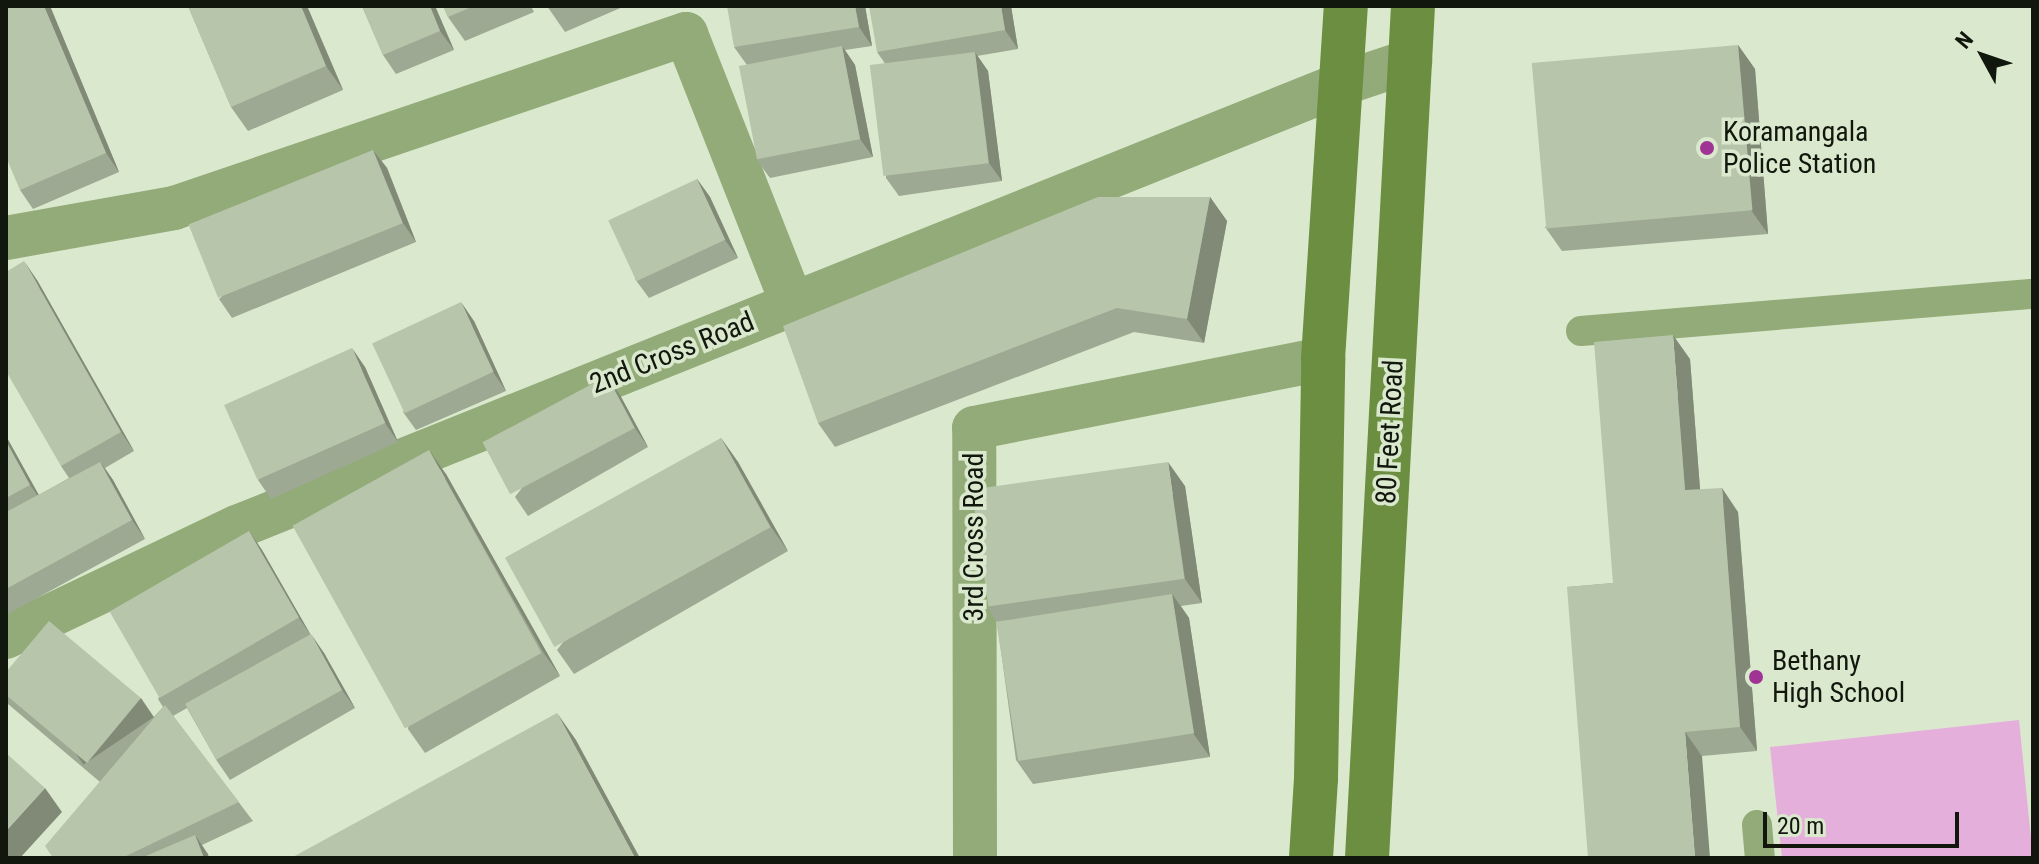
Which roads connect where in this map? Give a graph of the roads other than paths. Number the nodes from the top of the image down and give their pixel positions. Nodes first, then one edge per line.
1 (1346, 6) edge
2 (1413, 6) edge
3 (1410, 61) junction
4 (1344, 83) junction
5 (6, 238) edge
6 (2033, 294) edge
7 (793, 305) junction
8 (1581, 331) dead end
9 (1323, 359) junction
10 (6, 637) edge
11 (1757, 825) dead end
12 (975, 858) edge
13 (1311, 858) edge
14 (1367, 858) edge
15 (1760, 858) edge

1 - 4 main road
2 - 3 main road, 80 Feet Road
3 - 4 street, 2nd Cross Road
3 - 14 main road, 80 Feet Road
4 - 7 street, 2nd Cross Road
4 - 9 main road
5 - 7 street
6 - 8 lane
7 - 10 street, 2nd Cross Road
9 - 12 street, 3rd Cross Road
9 - 13 main road
11 - 15 lane

